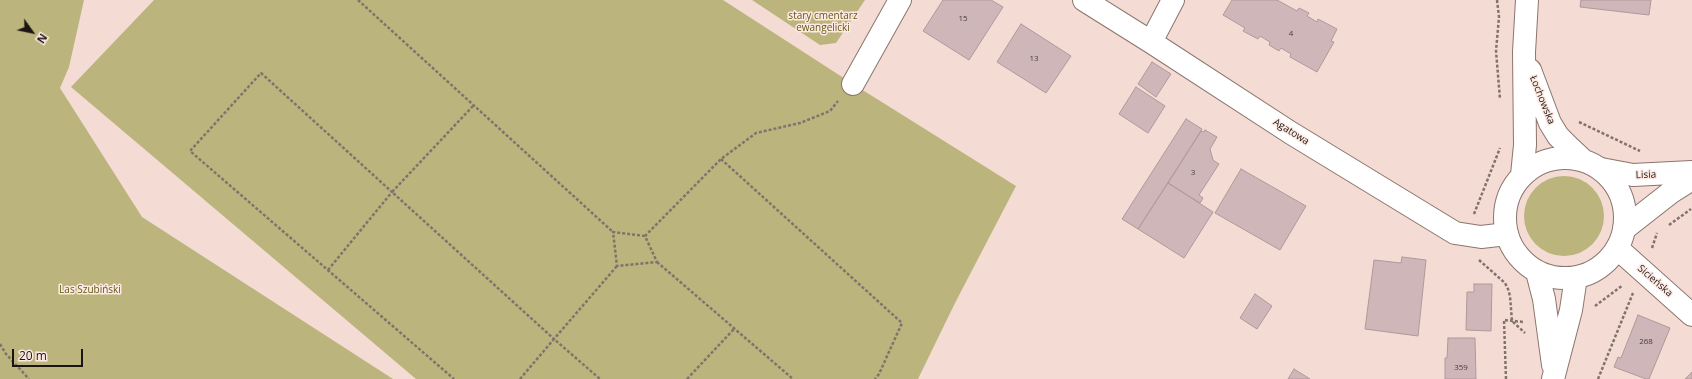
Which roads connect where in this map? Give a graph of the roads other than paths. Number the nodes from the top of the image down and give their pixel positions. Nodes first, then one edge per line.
1 (900, 0) edge
2 (1084, 0) edge
3 (1173, 0) edge
4 (1527, 0) edge
5 (1151, 42) junction
6 (1524, 52) junction
7 (853, 84) road end
8 (1592, 165) junction
9 (1692, 172) edge
10 (1522, 175) junction
11 (1692, 179) edge
12 (1506, 234) junction
13 (1620, 238) junction
14 (1537, 272) junction
15 (1576, 277) junction
16 (1692, 315) edge
17 (1554, 377) edge

1 - 7 main road
2 - 5 main road, Agatowa
3 - 5 main road
4 - 6 main road, Łochowska
5 - 12 main road, Agatowa
6 - 8 main road, Łochowska
6 - 10 main road, Łochowska
8 - 9 main road, Lisia
8 - 10 main road
8 - 13 main road
10 - 12 main road
11 - 13 main road
12 - 14 main road
13 - 15 main road
13 - 16 main road, Sicieńska
14 - 15 main road
14 - 17 main road
15 - 17 main road

